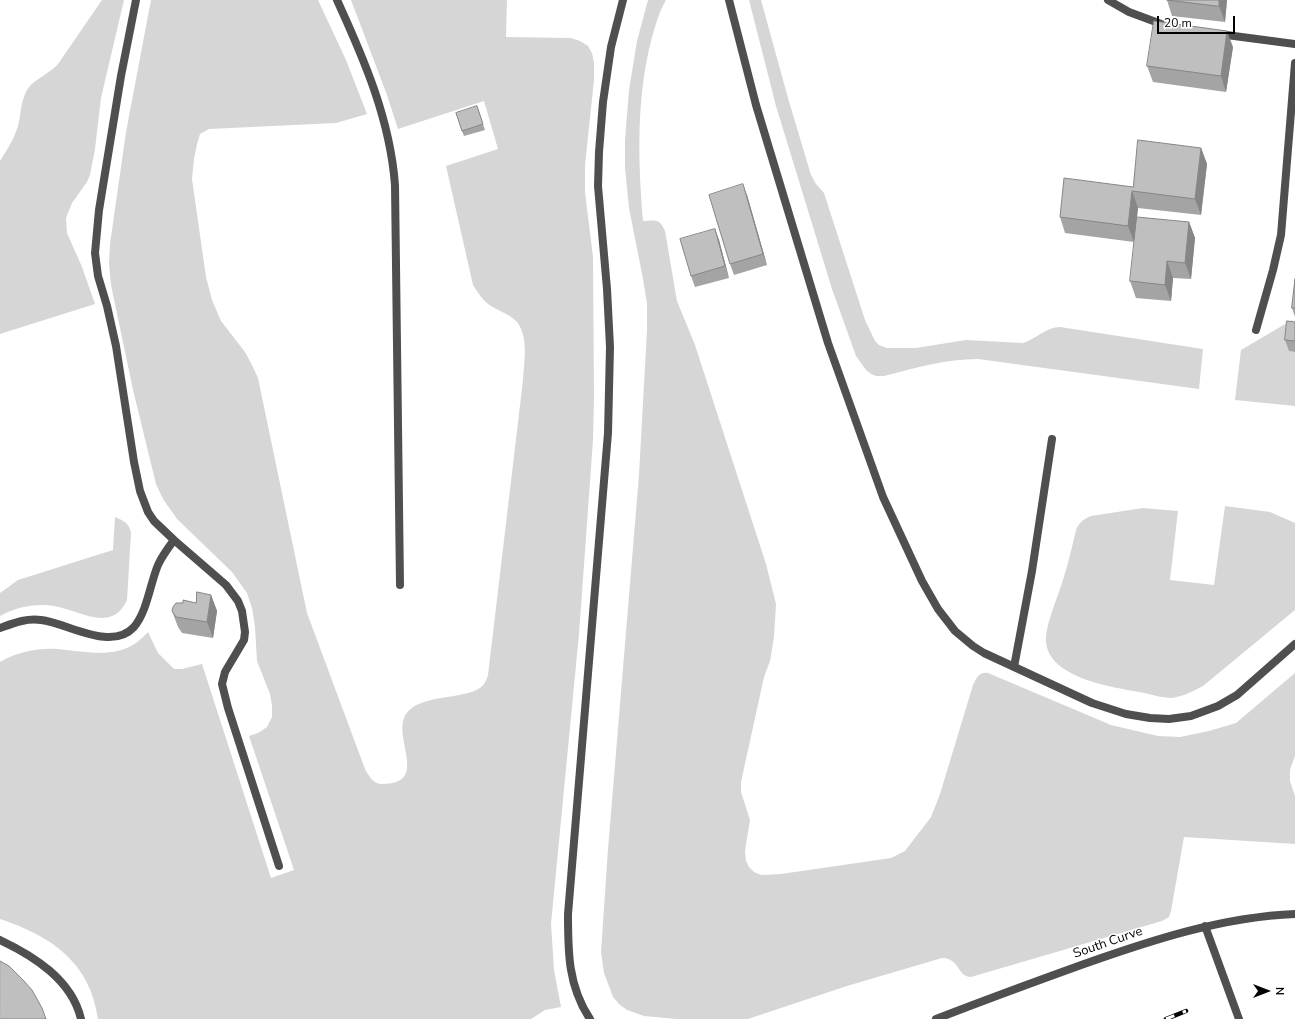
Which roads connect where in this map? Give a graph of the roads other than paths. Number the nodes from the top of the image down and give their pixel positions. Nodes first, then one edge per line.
1 (136, 0) edge
2 (337, 0) edge
3 (623, 0) edge
4 (729, 0) edge
5 (1108, 0) edge
6 (1171, 26) edge
7 (1208, 32) edge
8 (1295, 44) edge
9 (1295, 63) edge
10 (1291, 166) edge
11 (1256, 330) dead end
12 (1052, 439) dead end
13 (174, 540) junction
14 (400, 585) dead end
15 (0, 628) edge
16 (1295, 644) edge
17 (1014, 667) junction
18 (279, 866) dead end
19 (1295, 914) edge
20 (1205, 926) junction
21 (0, 940) edge
22 (81, 1019) edge
23 (590, 1019) edge
24 (936, 1019) edge
25 (1239, 1019) edge

1 - 13 lane
2 - 14 lane
3 - 23 lane
4 - 17 lane
5 - 6 lane
7 - 8 lane
9 - 10 lane
10 - 11 lane
12 - 17 lane
13 - 15 lane
13 - 18 lane
16 - 17 lane
19 - 20 lane, South Curve
20 - 24 lane, South Curve
20 - 25 lane
21 - 22 lane

